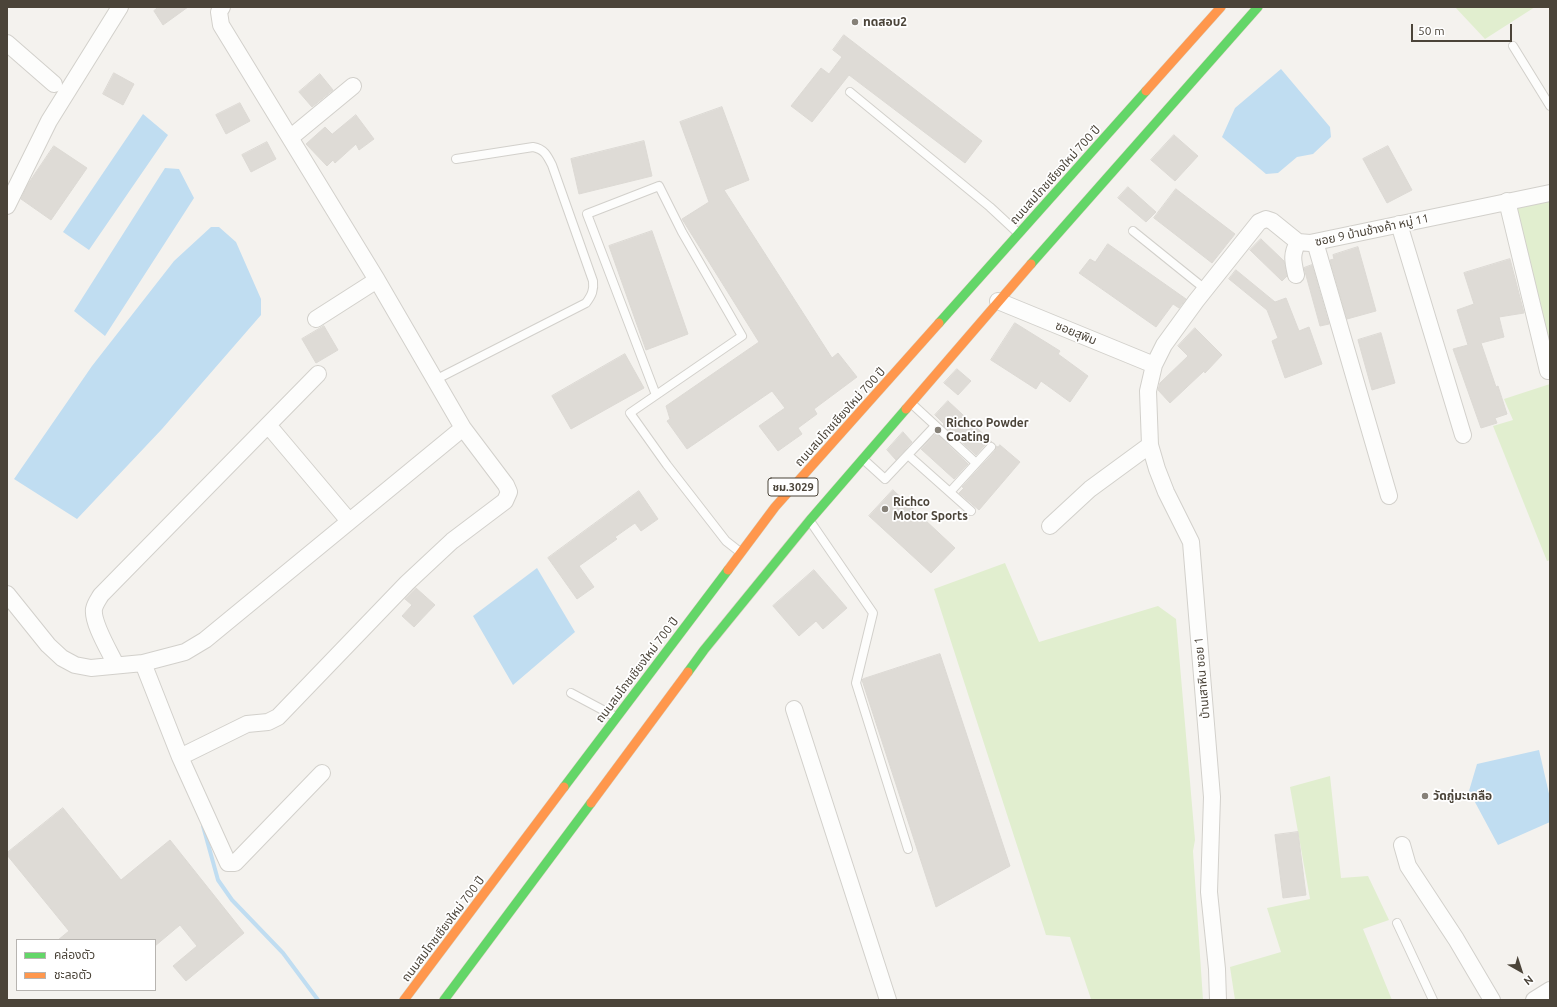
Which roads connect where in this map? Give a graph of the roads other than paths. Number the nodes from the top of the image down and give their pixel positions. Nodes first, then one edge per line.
1 (120, 7) edge
2 (222, 7) edge
3 (1221, 7) edge
4 (1258, 7) edge
5 (7, 43) edge
6 (1513, 46) dead end
7 (54, 84) dead end
8 (353, 86) dead end
9 (850, 92) dead end
10 (1550, 106) edge
11 (290, 138) junction
12 (456, 159) dead end
13 (1550, 192) edge
14 (1507, 202) junction
15 (7, 206) edge
16 (1399, 224) junction
17 (1133, 231) dead end
18 (1019, 234) junction
19 (1298, 242) junction
20 (1315, 242) junction
21 (1296, 275) dead end
22 (377, 280) junction
23 (1205, 289) junction
24 (998, 301) junction
25 (316, 319) dead end
26 (1154, 365) junction
27 (1548, 371) dead end
28 (318, 374) dead end
29 (435, 380) junction
30 (656, 395) junction
31 (911, 404) junction
32 (268, 425) junction
33 (935, 426) junction
34 (463, 428) junction
35 (1463, 435) dead end
36 (1150, 446) junction
37 (991, 447) dead end
38 (908, 455) junction
39 (863, 459) junction
40 (976, 463) junction
41 (950, 492) junction
42 (1389, 496) dead end
43 (971, 511) dead end
44 (810, 520) junction
45 (349, 521) junction
46 (1050, 526) dead end
47 (740, 553) junction
48 (7, 594) edge
49 (142, 663) junction
50 (116, 665) junction
51 (571, 693) dead end
52 (794, 709) dead end
53 (616, 718) junction
54 (180, 757) junction
55 (322, 773) dead end
56 (1402, 845) dead end
57 (908, 849) dead end
58 (1397, 923) dead end
59 (1550, 990) edge
60 (404, 1000) edge
61 (444, 1000) edge
62 (888, 1000) edge
63 (1218, 1000) edge
64 (1433, 1000) edge
65 (1492, 1000) edge
66 (1534, 1000) edge

1 - 15 street
2 - 11 street
3 - 18 main road, ถนนสมโภชเชียงใหม่ 700 ปี / ชม.3029
4 - 24 main road, ชม.3029
5 - 7 street
6 - 10 lane
8 - 11 street
9 - 18 lane
11 - 22 street
12 - 29 lane
13 - 14 street, ซอย 9 บ้านช้างค้า หมู่ 11
14 - 16 street, ซอย 9 บ้านช้างค้า หมู่ 11
14 - 27 street
16 - 20 street, ซอย 9 บ้านช้างค้า หมู่ 11
16 - 35 street
17 - 23 lane
18 - 47 main road, ถนนสมโภชเชียงใหม่ 700 ปี / ชม.3029
19 - 20 street, ซอย 9 บ้านช้างค้า หมู่ 11
19 - 21 street
19 - 23 street, ซอย 9 บ้านช้างค้า หมู่ 11
20 - 42 street
22 - 25 street
22 - 29 street
23 - 26 street, ซอย 9 บ้านช้างค้า หมู่ 11
24 - 26 street, ซอยสุพิม
24 - 31 main road, ชม.3029
26 - 36 street, บ้านเสาหิน ซอย 1
28 - 32 street
29 - 34 street
30 - 30 lane
30 - 47 lane
31 - 33 lane
31 - 39 main road, ชม.3029
32 - 45 street
32 - 50 street
33 - 38 lane
33 - 40 lane
34 - 45 street
34 - 54 street
36 - 46 street
36 - 63 street, บ้านเสาหิน ซอย 1
37 - 40 lane
38 - 39 lane
38 - 41 lane
39 - 44 main road, ชม.3029
40 - 41 lane
41 - 43 lane
44 - 57 lane
44 - 61 main road, ชม.3029
45 - 49 street
47 - 53 main road, ถนนสมโภชเชียงใหม่ 700 ปี / ชม.3029
48 - 50 street
49 - 50 street
49 - 54 street
51 - 53 lane
52 - 62 street
53 - 60 main road, ถนนสมโภชเชียงใหม่ 700 ปี / ชม.3029
54 - 55 street
56 - 65 street
58 - 64 lane
59 - 66 street

